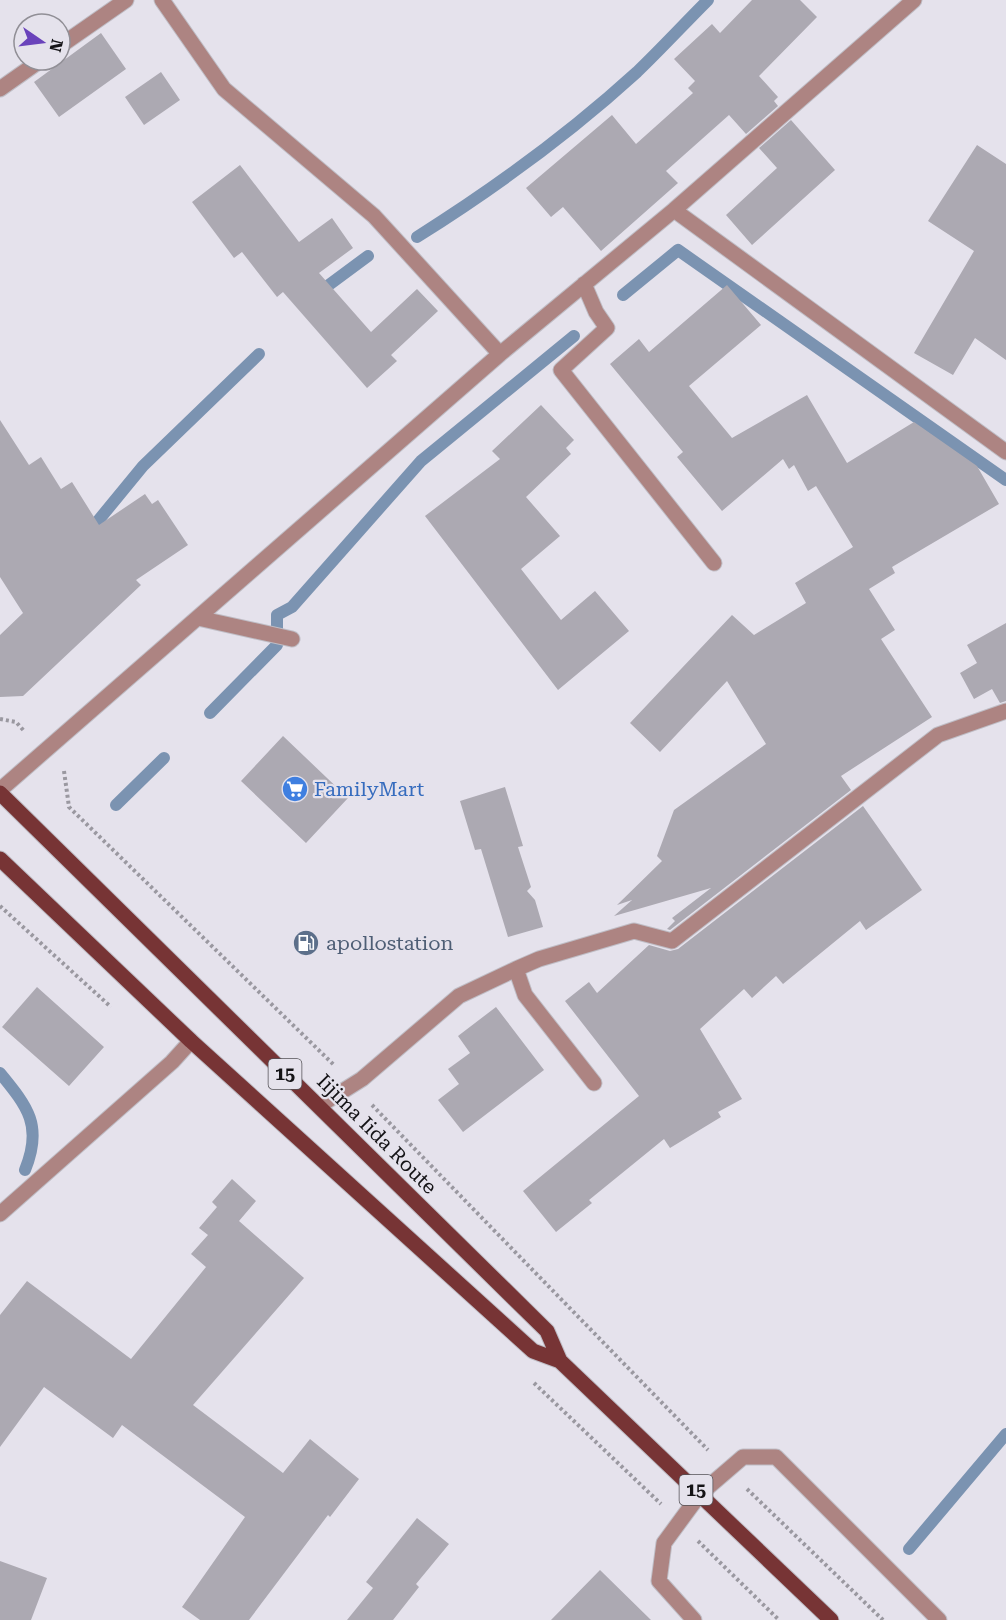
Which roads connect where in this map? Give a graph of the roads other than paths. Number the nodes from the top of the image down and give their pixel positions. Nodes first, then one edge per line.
1 (126, 0) edge
2 (162, 0) edge
3 (914, 0) edge
4 (72, 38) edge
5 (23, 72) edge
6 (0, 89) edge
7 (674, 210) junction
8 (585, 284) junction
9 (500, 354) junction
10 (1006, 452) edge
11 (714, 563) dead end
12 (198, 618) junction
13 (292, 639) dead end
14 (1006, 711) edge
15 (0, 792) edge
16 (0, 859) edge
17 (516, 969) junction
18 (191, 1041) junction
19 (594, 1083) dead end
20 (319, 1106) junction
21 (0, 1214) edge
22 (560, 1361) junction
23 (700, 1494) junction
24 (694, 1620) edge
25 (831, 1620) edge
26 (939, 1620) edge

1 - 4 street
2 - 9 street
3 - 7 street
5 - 6 street
7 - 8 street
7 - 10 street
8 - 9 street
8 - 11 street
9 - 12 street
12 - 13 street
12 - 15 street
14 - 17 street
15 - 20 main road, Iijima Iida Route / 15
16 - 18 main road, Iijima Iida Route / 15
17 - 19 street
17 - 20 street
18 - 21 street
18 - 22 main road, Iijima Iida Route / 15
20 - 22 main road, Iijima Iida Route / 15
22 - 23 main road, Iijima Iida Route / 15
23 - 24 street
23 - 25 main road, Iijima Iida Route / 15
23 - 26 street

